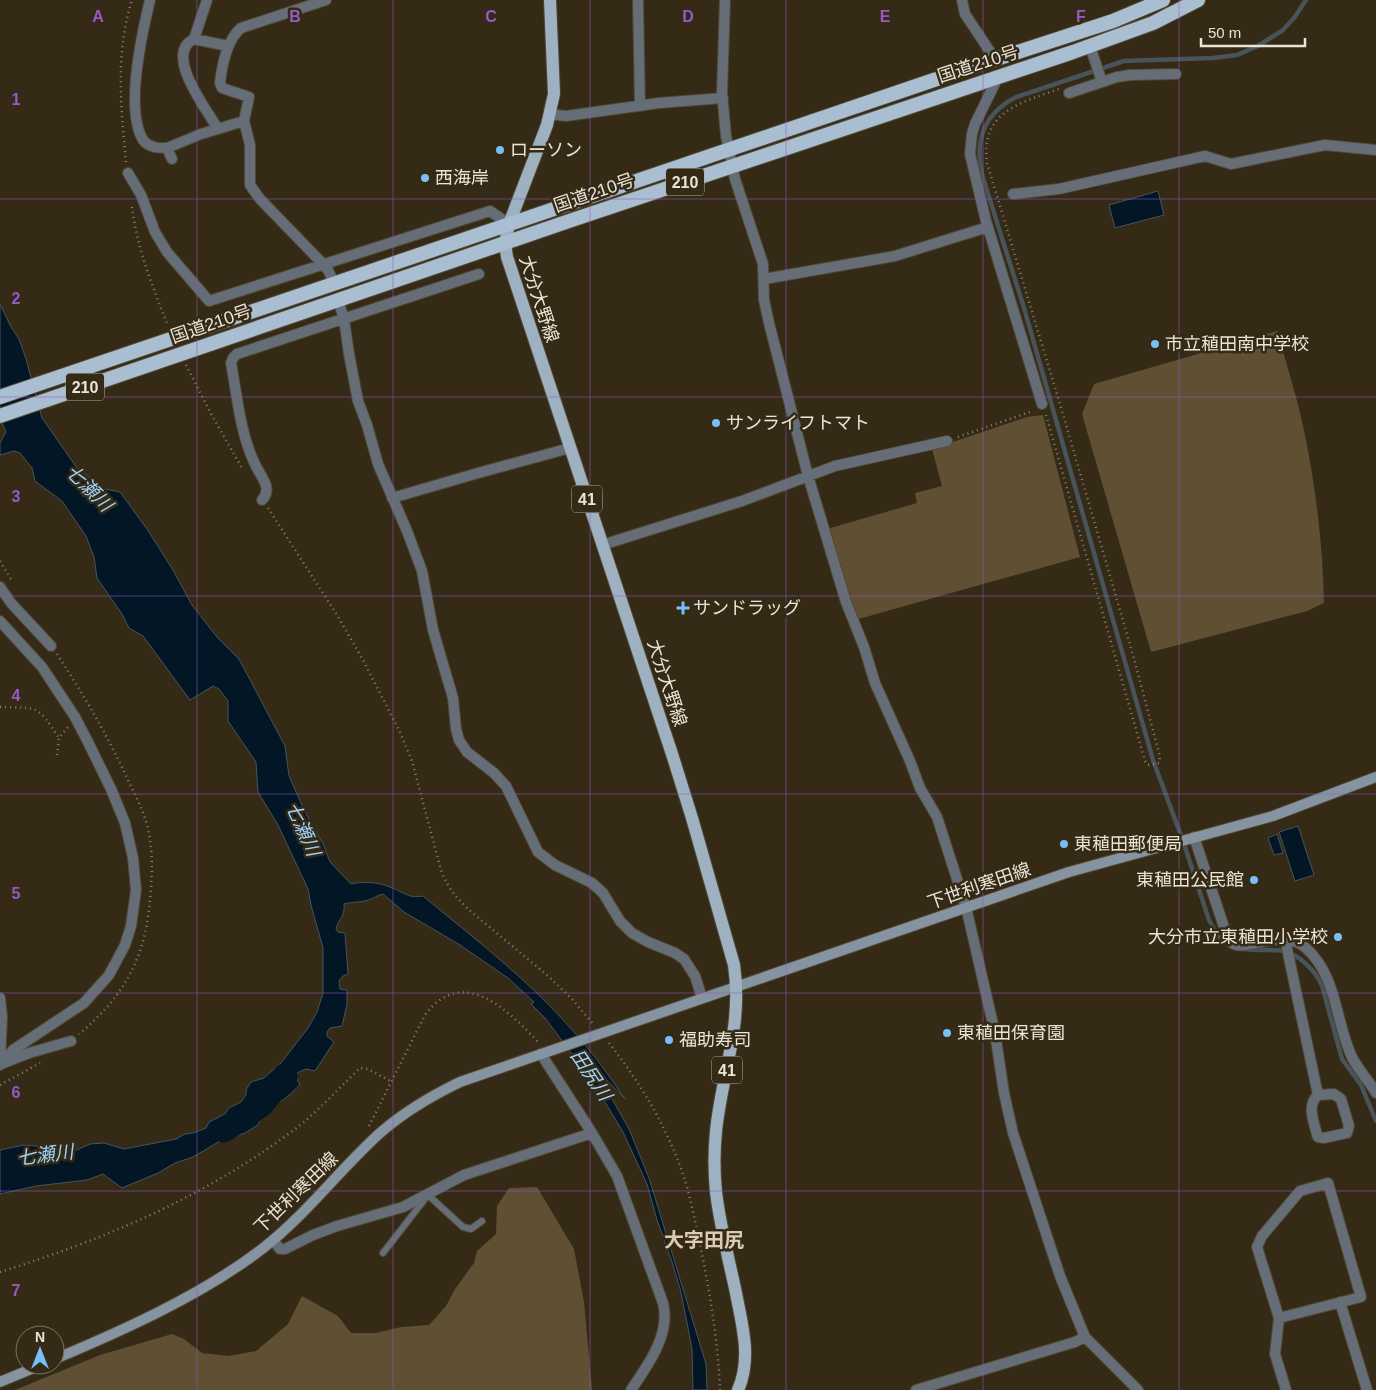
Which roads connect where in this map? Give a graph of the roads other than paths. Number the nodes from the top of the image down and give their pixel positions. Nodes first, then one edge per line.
1 (150, 0) edge
2 (207, 0) edge
3 (326, 0) edge
4 (550, 0) edge
5 (638, 0) edge
6 (725, 0) edge
7 (962, 0) edge
8 (1163, 0) edge
9 (1198, 0) edge
10 (194, 39) junction
11 (228, 46) junction
12 (1090, 46) junction
13 (994, 59) junction
14 (1176, 74) dead end
15 (998, 76) junction
16 (1101, 77) junction
17 (1064, 91) road end
18 (722, 98) junction
19 (640, 106) junction
20 (549, 114) junction
21 (244, 121) junction
22 (218, 129) junction
23 (168, 148) junction
24 (728, 149) junction
25 (1376, 150) edge
26 (172, 159) dead end
27 (732, 166) junction
28 (128, 173) dead end
29 (1013, 194) dead end
30 (509, 224) junction
31 (988, 227) junction
32 (505, 243) junction
33 (324, 264) junction
34 (479, 274) dead end
35 (764, 279) junction
36 (334, 283) junction
37 (338, 300) junction
38 (344, 319) junction
39 (0, 397) edge
40 (1041, 407) road end
41 (0, 416) edge
42 (947, 441) road end
43 (570, 448) junction
44 (808, 476) junction
45 (392, 498) junction
46 (262, 500) road end
47 (602, 545) junction
48 (0, 587) edge
49 (0, 621) edge
50 (51, 646) road end
51 (1376, 777) edge
52 (1194, 837) junction
53 (966, 907) junction
54 (1285, 939) junction
55 (737, 987) junction
56 (0, 998) edge
57 (702, 998) junction
58 (1, 1036) edge
59 (71, 1041) road end
60 (542, 1050) junction
61 (0, 1064) edge
62 (1376, 1094) edge
63 (1318, 1095) junction
64 (592, 1133) junction
65 (428, 1195) junction
66 (482, 1221) dead end
67 (273, 1240) junction
68 (383, 1253) dead end
69 (1340, 1302) junction
70 (1279, 1318) junction
71 (1085, 1336) junction
72 (65, 1355) edge
73 (17, 1375) edge
74 (0, 1382) edge
75 (631, 1390) edge
76 (738, 1390) edge
77 (916, 1390) edge
78 (1138, 1390) edge
79 (1286, 1390) edge
80 (1367, 1390) edge

1 - 23 street
2 - 10 street
3 - 11 street
4 - 20 main road, 大分大野線 / 41
5 - 19 street
6 - 18 street
7 - 13 street
8 - 13 highway, 国道210号 / 210
9 - 12 highway, 国道210号 / 210
10 - 11 street
10 - 22 street
11 - 21 street
12 - 15 highway, 国道210号 / 210
12 - 16 street
13 - 24 highway, 国道210号 / 210
14 - 16 street
15 - 27 highway, 国道210号 / 210
15 - 31 street
16 - 17 street
18 - 19 street
18 - 24 street
19 - 20 street
20 - 30 main road, 大分大野線 / 41
21 - 22 street
21 - 33 street
22 - 23 street
23 - 26 street
24 - 27 street
24 - 30 highway, 国道210号 / 210
25 - 29 street
27 - 32 highway, 国道210号 / 210
27 - 35 street
28 - 33 street
30 - 32 main road, 大分大野線 / 41
30 - 33 street
30 - 36 highway, 国道210号 / 210
31 - 35 street
31 - 40 street
32 - 37 highway, 国道210号 / 210
32 - 43 main road, 大分大野線 / 41
33 - 36 street
34 - 38 street
35 - 44 street
36 - 39 highway, 国道210号 / 210
37 - 38 street
37 - 41 highway, 国道210号 / 210
38 - 45 street
38 - 46 street
42 - 44 street
43 - 45 street
43 - 47 main road, 大分大野線 / 41
44 - 47 street
44 - 53 street
45 - 57 street
47 - 55 main road, 大分大野線 / 41
48 - 50 street
49 - 61 street
51 - 52 main road, 下世利寒田線
52 - 53 main road, 下世利寒田線
52 - 54 street
53 - 55 main road, 下世利寒田線
53 - 71 street
54 - 62 street
54 - 63 street
55 - 57 main road, 下世利寒田線
55 - 76 main road, 大分大野線 / 41
56 - 58 street
57 - 60 main road, 下世利寒田線
58 - 61 street
59 - 61 street
60 - 64 street
60 - 67 main road, 下世利寒田線
63 - 63 street
64 - 65 street
64 - 75 street
65 - 66 lane
65 - 67 street
65 - 68 lane
67 - 72 main road, 下世利寒田線
69 - 70 street
69 - 70 street
69 - 80 street
70 - 79 street
71 - 77 street
71 - 78 street
73 - 74 main road

